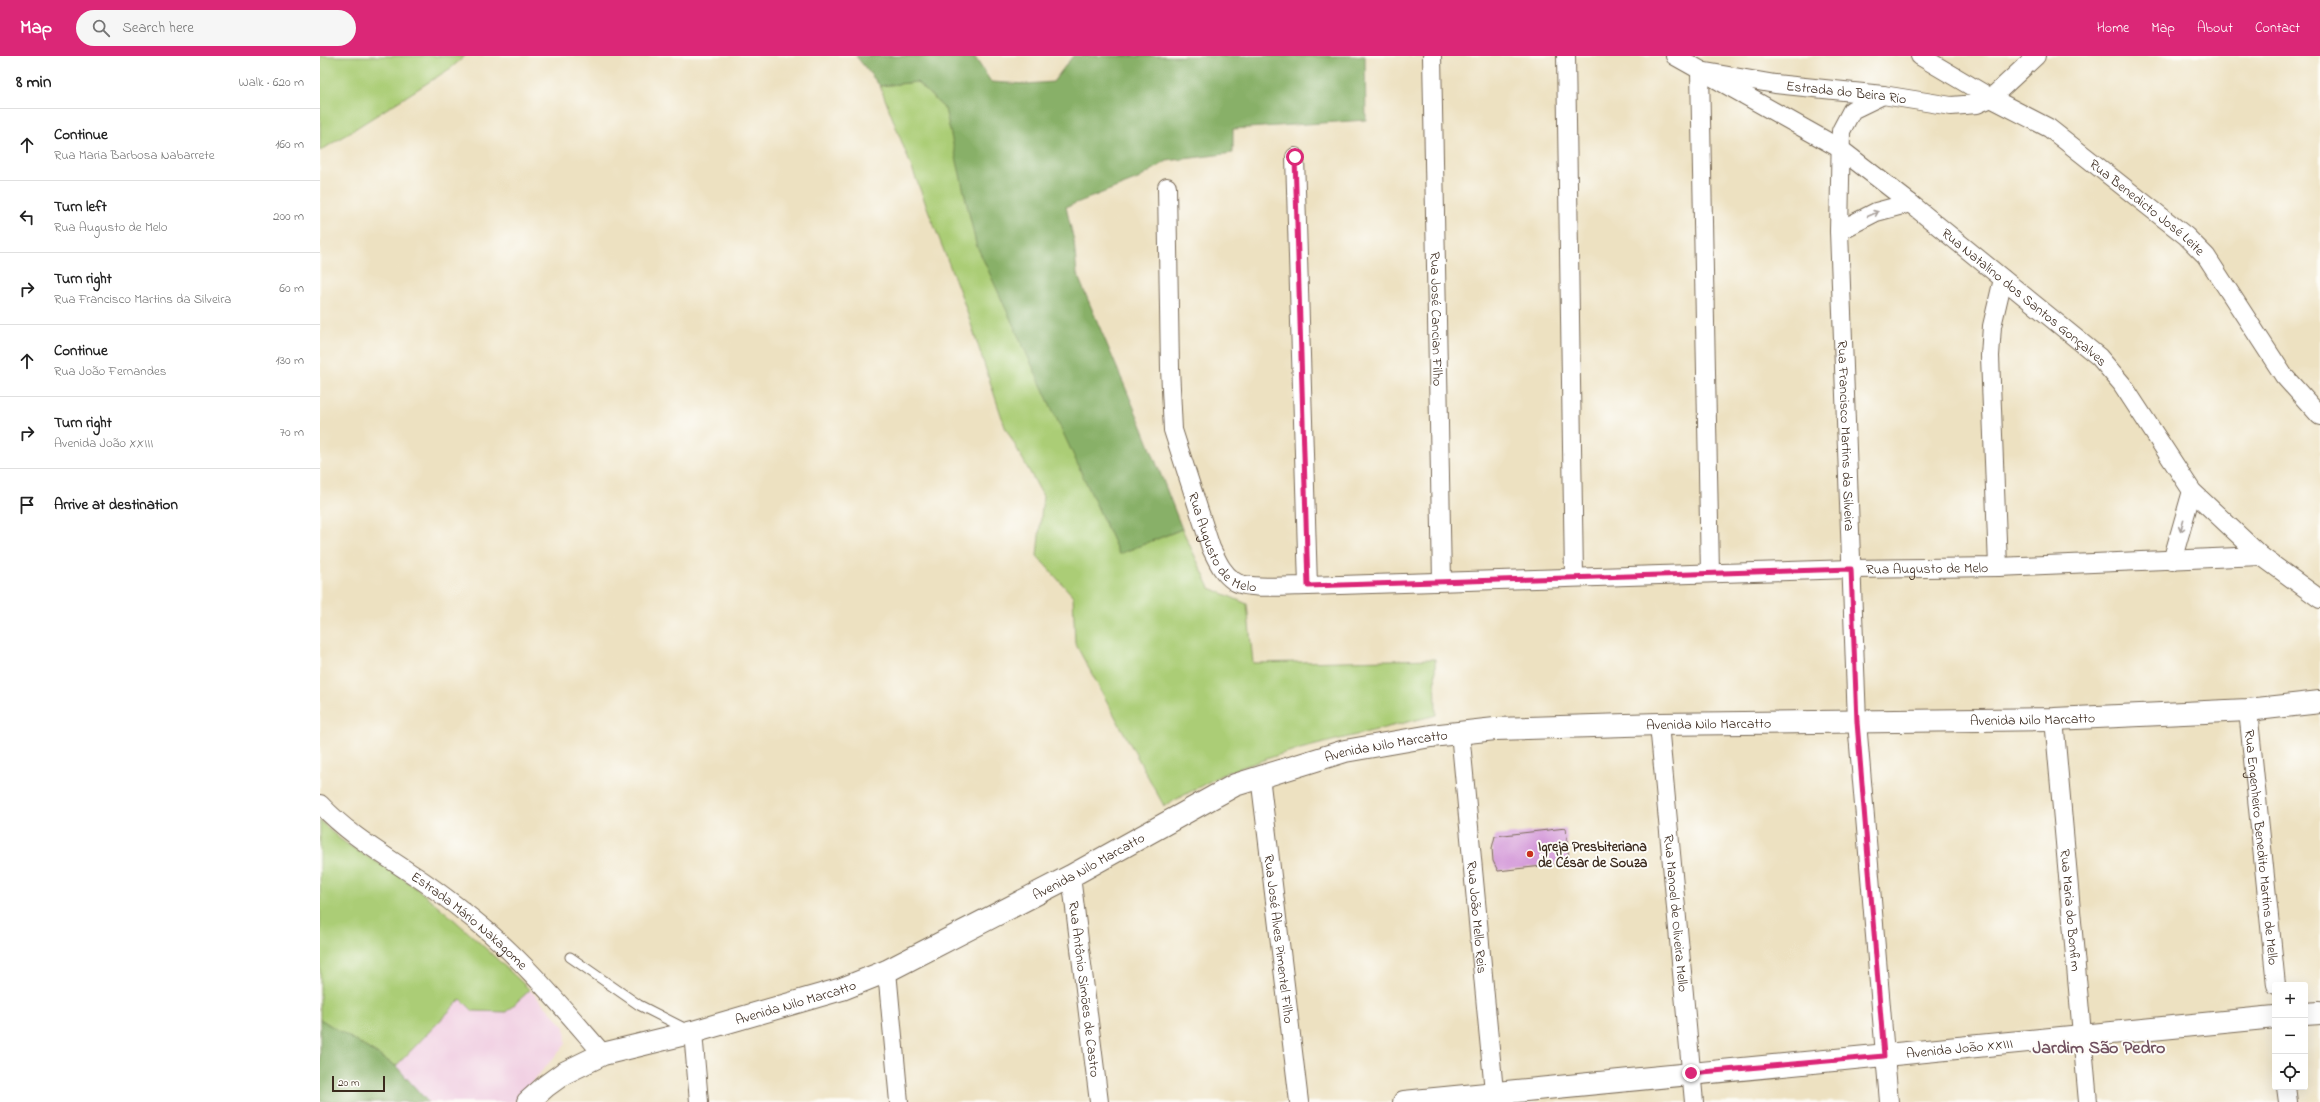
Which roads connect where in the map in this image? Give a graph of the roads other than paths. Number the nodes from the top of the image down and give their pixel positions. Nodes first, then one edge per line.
1 (1432, 56) edge
2 (1566, 56) edge
3 (1675, 56) edge
4 (1920, 56) edge
5 (2036, 56) edge
6 (1700, 71) junction
7 (1838, 91) junction
8 (1883, 95) junction
9 (1991, 98) junction
10 (1852, 110) junction
11 (1839, 148) junction
12 (1295, 157) dead end
13 (1167, 187) dead end
14 (1910, 202) junction
15 (1839, 231) junction
16 (2002, 279) junction
17 (2320, 416) edge
18 (2192, 490) junction
19 (2261, 556) junction
20 (2172, 561) junction
21 (1998, 568) junction
22 (1851, 569) junction
23 (1710, 573) junction
24 (1574, 577) junction
25 (1442, 581) junction
26 (1308, 586) junction
27 (2320, 599) edge
28 (2320, 702) edge
29 (2248, 710) junction
30 (2054, 719) junction
31 (1857, 722) junction
32 (1660, 724) junction
33 (1460, 732) junction
34 (1260, 776) junction
35 (320, 804) edge
36 (1071, 876) junction
37 (570, 957) dead end
38 (887, 971) junction
39 (2276, 982) edge
40 (2320, 1013) edge
41 (2308, 1014) edge
42 (2272, 1017) edge
43 (693, 1032) junction
44 (2082, 1037) junction
45 (603, 1054) junction
46 (1884, 1056) junction
47 (1691, 1073) junction
48 (2286, 1090) edge
49 (1494, 1097) edge
50 (528, 1102) edge
51 (699, 1102) edge
52 (899, 1102) edge
53 (1099, 1102) edge
54 (1298, 1102) edge
55 (1404, 1102) edge
56 (1694, 1102) edge
57 (1889, 1102) edge
58 (2088, 1102) edge
59 (2288, 1102) edge

1 - 25 street, Rua José Cancian Filho
2 - 24 street
3 - 6 street, Rua Natalino dos Santos Gonçalves
4 - 9 street, Rua Benedicto José Leite
5 - 9 street
6 - 7 street, Estrada do Beira Rio
6 - 11 street, Rua Natalino dos Santos Gonçalves
6 - 23 street
7 - 8 street, Estrada do Beira Rio
7 - 10 street
8 - 9 street, Estrada do Beira Rio
8 - 10 street
9 - 17 street, Rua Benedicto José Leite
10 - 11 street, Rua Francisco Martins da Silveira
11 - 14 street, Rua Natalino dos Santos Gonçalves
11 - 15 street, Rua Francisco Martins da Silveira
12 - 26 street
13 - 26 street, Rua Augusto de Melo
15 -> 14 street
14 - 16 street, Rua Natalino dos Santos Gonçalves
15 - 22 street, Rua Francisco Martins da Silveira
16 - 18 street, Rua Natalino dos Santos Gonçalves
16 - 21 street
18 - 19 street, Rua Natalino dos Santos Gonçalves
18 -> 20 street
19 - 20 street, Rua Augusto de Melo
19 - 27 street, Rua Natalino dos Santos Gonçalves
20 - 21 street, Rua Augusto de Melo
21 - 22 street, Rua Augusto de Melo
22 - 23 street, Rua Augusto de Melo
22 - 31 street, Rua Francisco Martins da Silveira
23 - 24 street, Rua Augusto de Melo
24 - 25 street, Rua Augusto de Melo
25 - 26 street, Rua Augusto de Melo
28 - 29 street, Avenida Nilo Marcatto
29 - 30 street, Avenida Nilo Marcatto
29 - 39 street, Rua Engenheiro Benedito Martins de Mello
30 - 31 street, Avenida Nilo Marcatto
30 - 44 street, Rua Maria do Bonfim
31 - 32 street, Avenida Nilo Marcatto
31 - 46 street, Rua Francisco Martins da Silveira
32 - 33 street, Avenida Nilo Marcatto
32 - 47 street, Rua Manoel de Oliveira Mello
33 - 34 street, Avenida Nilo Marcatto
33 - 49 street, Rua João Mello Reis
34 - 36 street, Avenida Nilo Marcatto
34 - 54 street, Rua José Alves Pimentel Filho
35 - 45 street, Estrada Mário Nakagome
36 - 38 street, Avenida Nilo Marcatto
36 - 53 street, Rua Antônio Simões de Castro
37 - 43 lane
38 - 43 street, Avenida Nilo Marcatto
38 - 52 street
40 - 41 street
42 - 44 street, Avenida João XXIII
43 - 45 street, Avenida Nilo Marcatto
43 - 51 street
44 - 46 street, Avenida João XXIII
44 - 58 street, Rua Maria do Bonfim
45 - 50 street, Avenida Nilo Marcatto
46 - 47 street, Avenida João XXIII
46 - 57 street, Rua Francisco Martins da Silveira
47 - 49 street, Avenida João XXIII
47 - 56 street, Rua Manoel de Oliveira Mello
48 - 59 street
49 - 55 street, Avenida João XXIII

